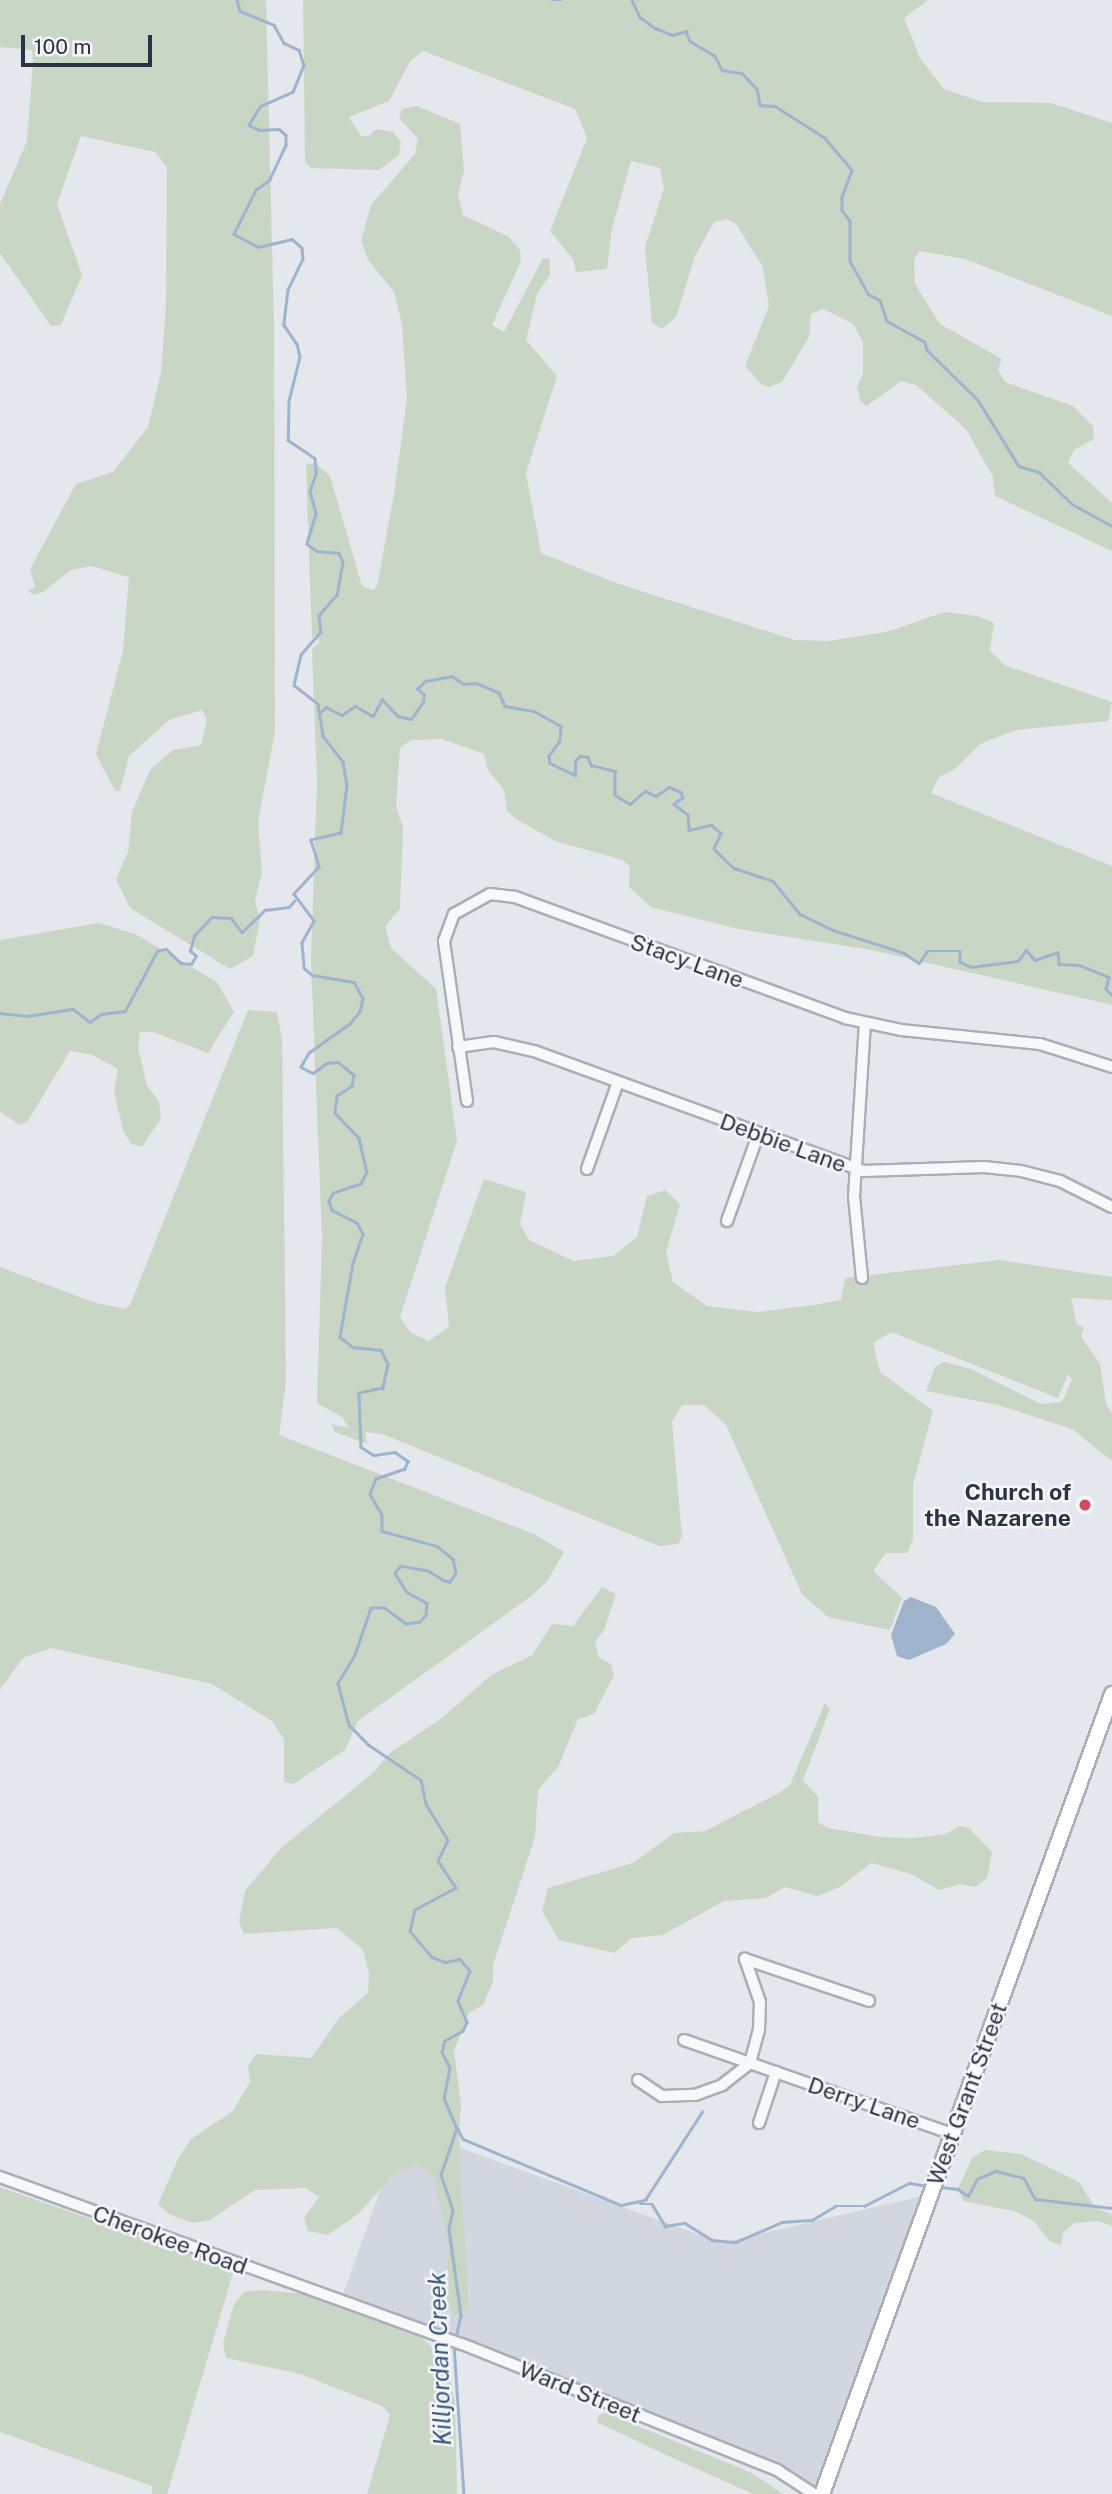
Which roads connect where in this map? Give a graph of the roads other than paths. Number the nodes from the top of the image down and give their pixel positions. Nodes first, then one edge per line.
1 (865, 1023) junction
2 (458, 1047) junction
3 (1112, 1067) edge
4 (618, 1082) junction
5 (467, 1101) dead end
6 (758, 1135) junction
7 (587, 1169) dead end
8 (855, 1169) junction
9 (1112, 1207) edge
10 (727, 1221) dead end
11 (862, 1278) dead end
12 (1112, 1694) edge
13 (869, 2001) dead end
14 (684, 2040) dead end
15 (750, 2063) junction
16 (776, 2072) junction
17 (638, 2080) dead end
18 (760, 2123) dead end
19 (953, 2134) junction
20 (0, 2177) edge
21 (341, 2300) joint
22 (814, 2494) edge
23 (822, 2494) edge

1 - 2 street, Stacy Lane
1 - 3 street, Stacy Lane
1 - 8 street
2 - 4 street, Debbie Lane
2 - 5 street, Stacy Lane
4 - 6 street, Debbie Lane
4 - 7 street
6 - 8 street, Debbie Lane
6 - 10 street
8 - 9 street, Debbie Lane
8 - 11 street
12 - 19 main road, West Grant Street
13 - 15 street
14 - 15 street, Derry Lane
15 - 16 street, Derry Lane
15 - 17 street
16 - 18 street
16 - 19 street, Derry Lane
19 - 23 main road, West Grant Street
20 - 21 street, Cherokee Road
21 - 22 street, Ward Street

